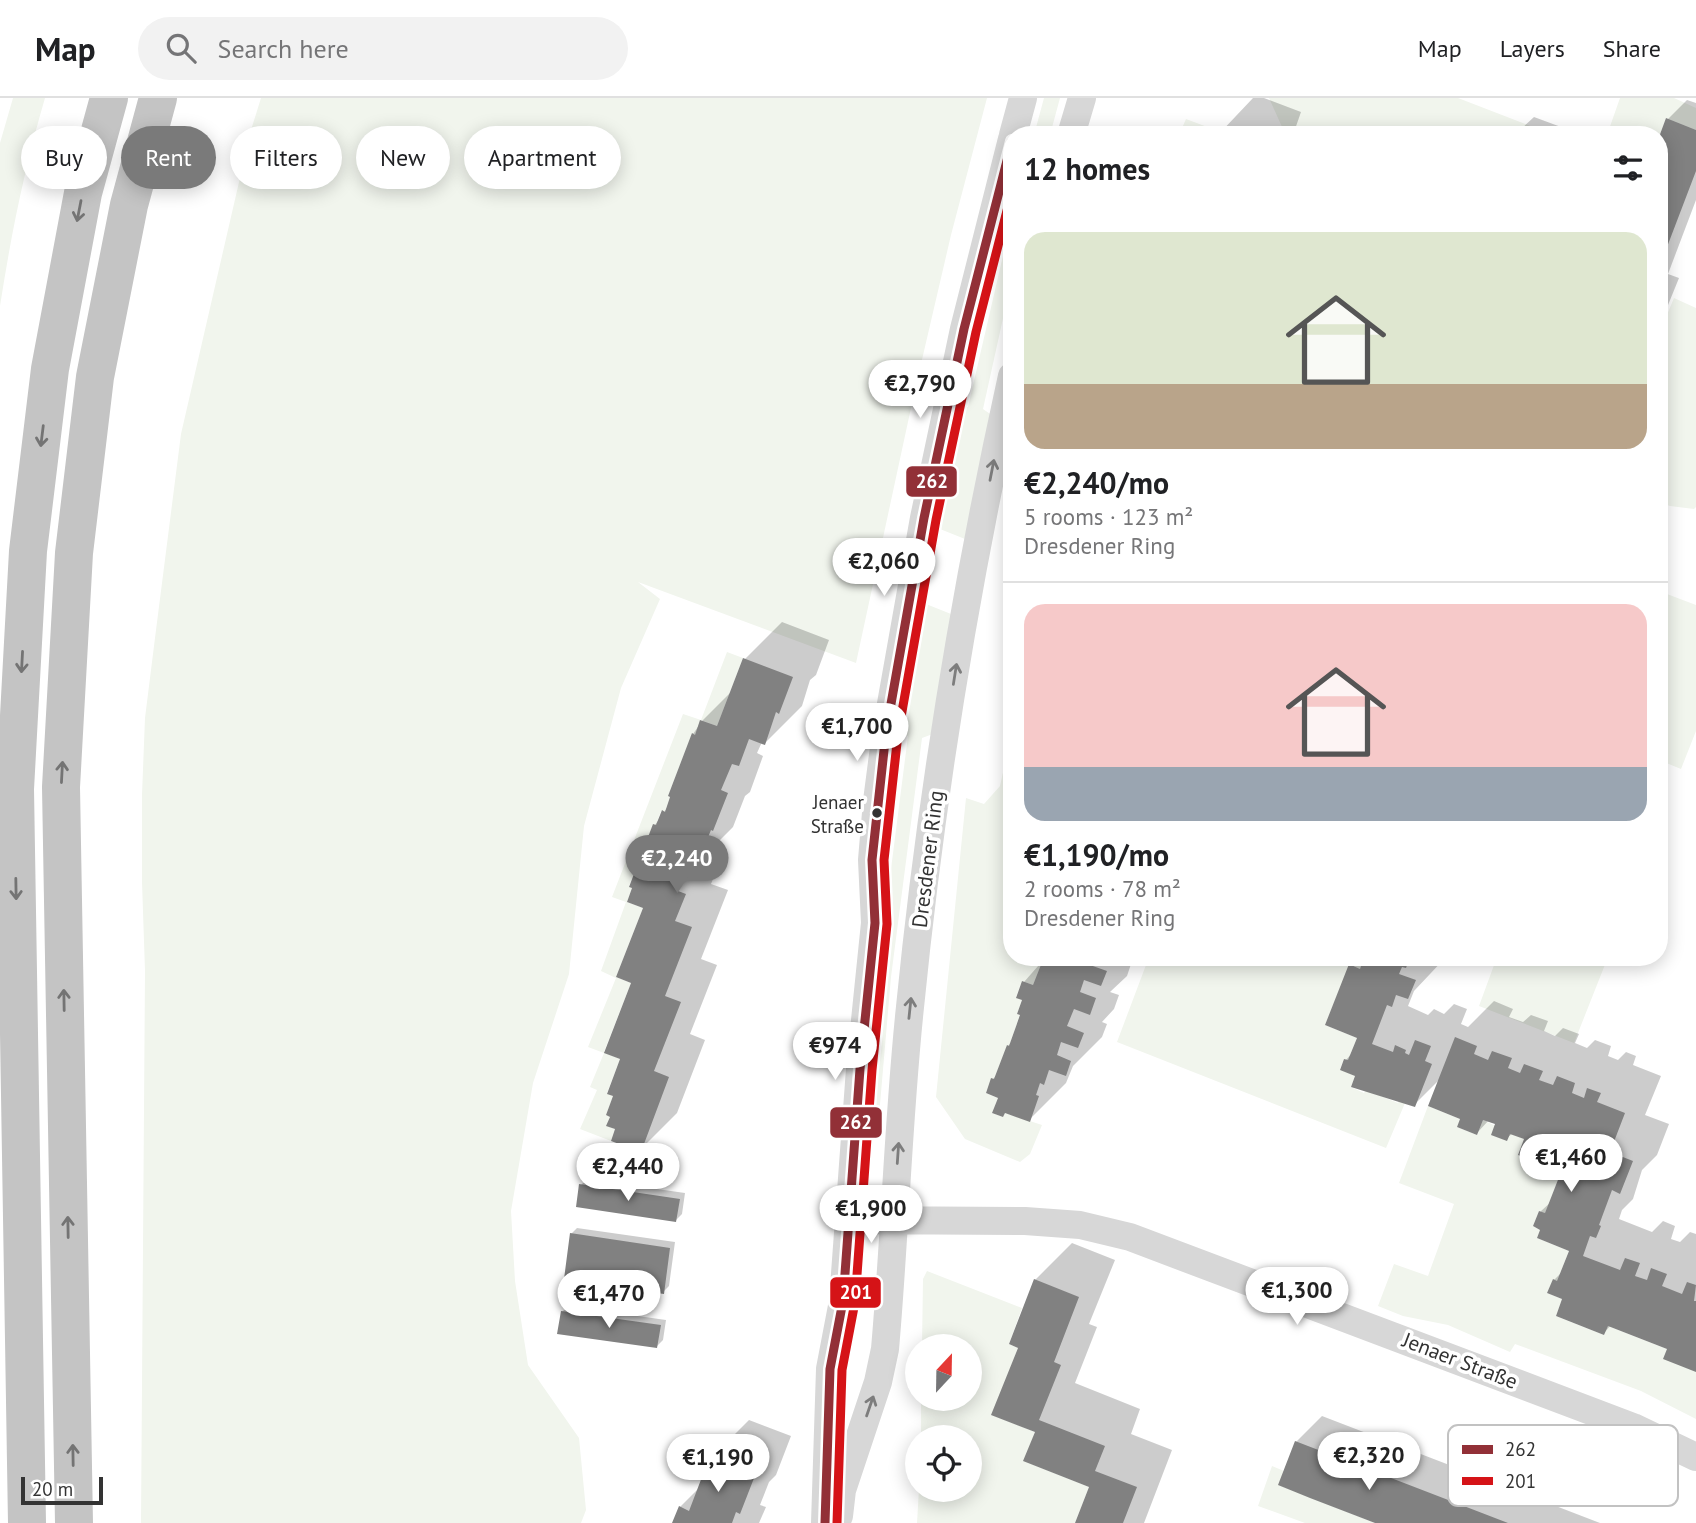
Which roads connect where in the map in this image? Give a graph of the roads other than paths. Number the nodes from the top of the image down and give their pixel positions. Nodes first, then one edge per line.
1 (109, 98) edge
2 (158, 98) edge
3 (1023, 98) edge
4 (1082, 98) edge
5 (1015, 126) edge
6 (1074, 126) edge
7 (1003, 173) edge
8 (1003, 420) edge
9 (849, 1220) junction
10 (894, 1221) junction
11 (1628, 1425) edge
12 (1678, 1448) edge
13 (1696, 1457) edge
14 (27, 1523) edge
15 (74, 1523) edge
16 (825, 1523) edge
17 (839, 1523) edge

1 -> 14 highway
15 -> 2 highway
3 - 5 street
4 - 6 street
7 - 9 street
10 -> 8 street, Dresdener Ring
9 - 10 street
9 - 16 street
10 - 11 street, Jenaer Straße
17 -> 10 street, Dresdener Ring
12 - 13 street, Jenaer Straße

